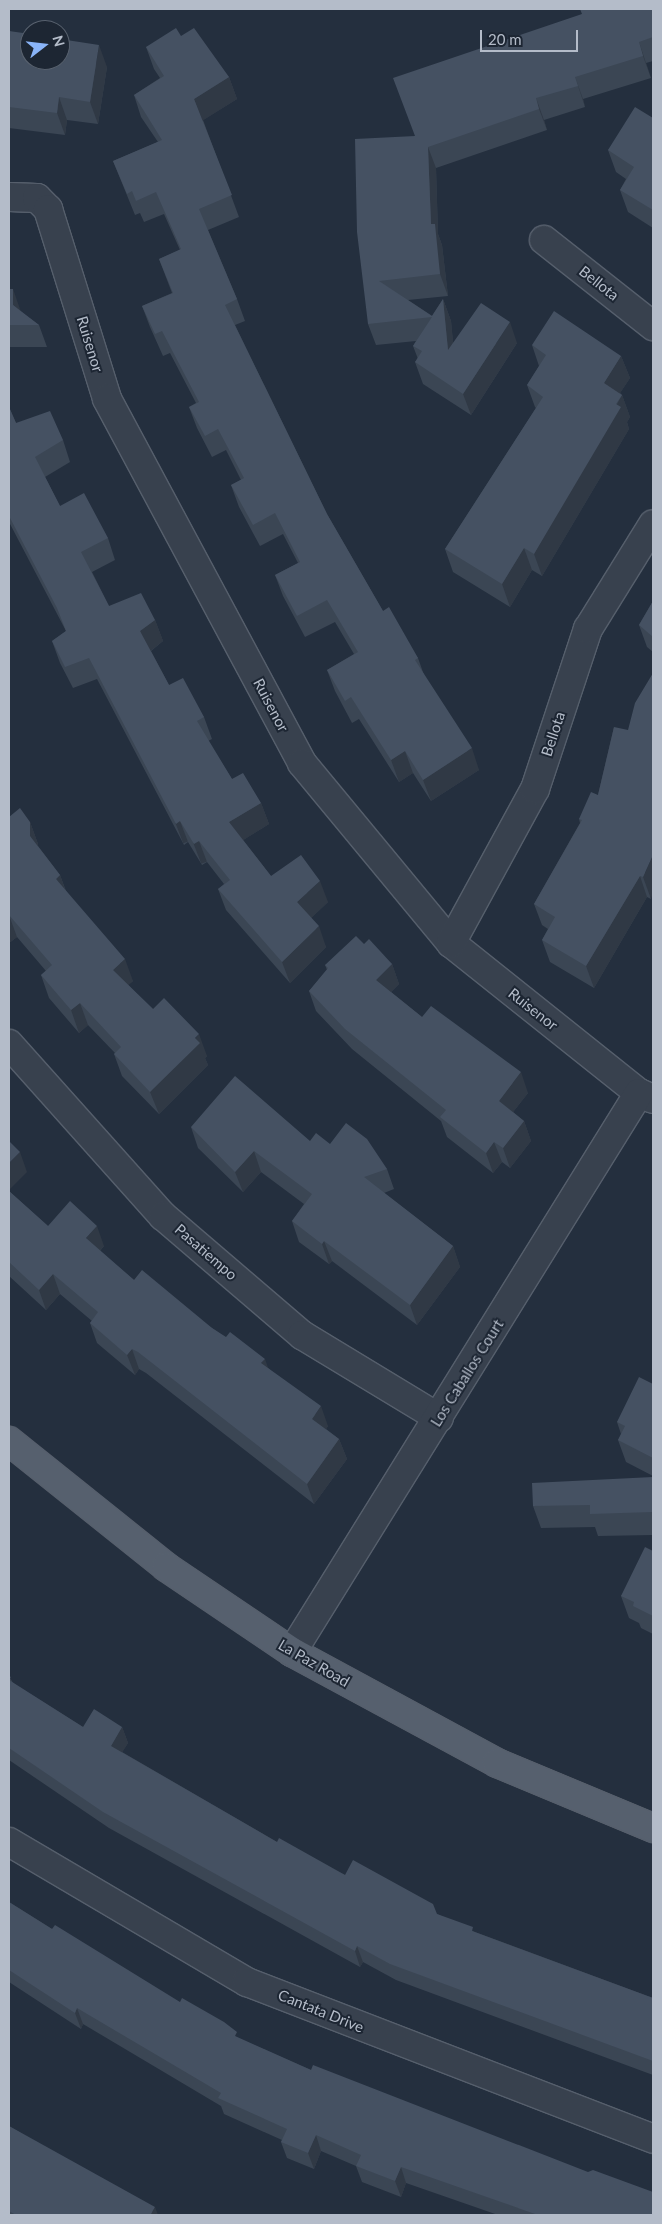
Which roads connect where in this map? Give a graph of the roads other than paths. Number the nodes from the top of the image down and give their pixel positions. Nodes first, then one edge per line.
1 (9, 197) edge
2 (544, 240) dead end
3 (653, 326) edge
4 (653, 524) edge
5 (451, 944) junction
6 (9, 1044) edge
7 (646, 1096) edge
8 (440, 1418) junction
9 (9, 1441) edge
10 (292, 1652) junction
11 (653, 1828) edge
12 (9, 1842) edge
13 (653, 2139) edge

1 - 5 street, Ruisenor
2 - 3 street, Bellota
4 - 5 street, Bellota
5 - 7 street, Ruisenor
6 - 8 street, Pasatiempo
7 - 8 street, Los Caballos Court
8 - 10 street, Los Caballos Court
9 - 10 main road, La Paz Road
10 - 11 main road, La Paz Road
12 - 13 street, Cantata Drive

